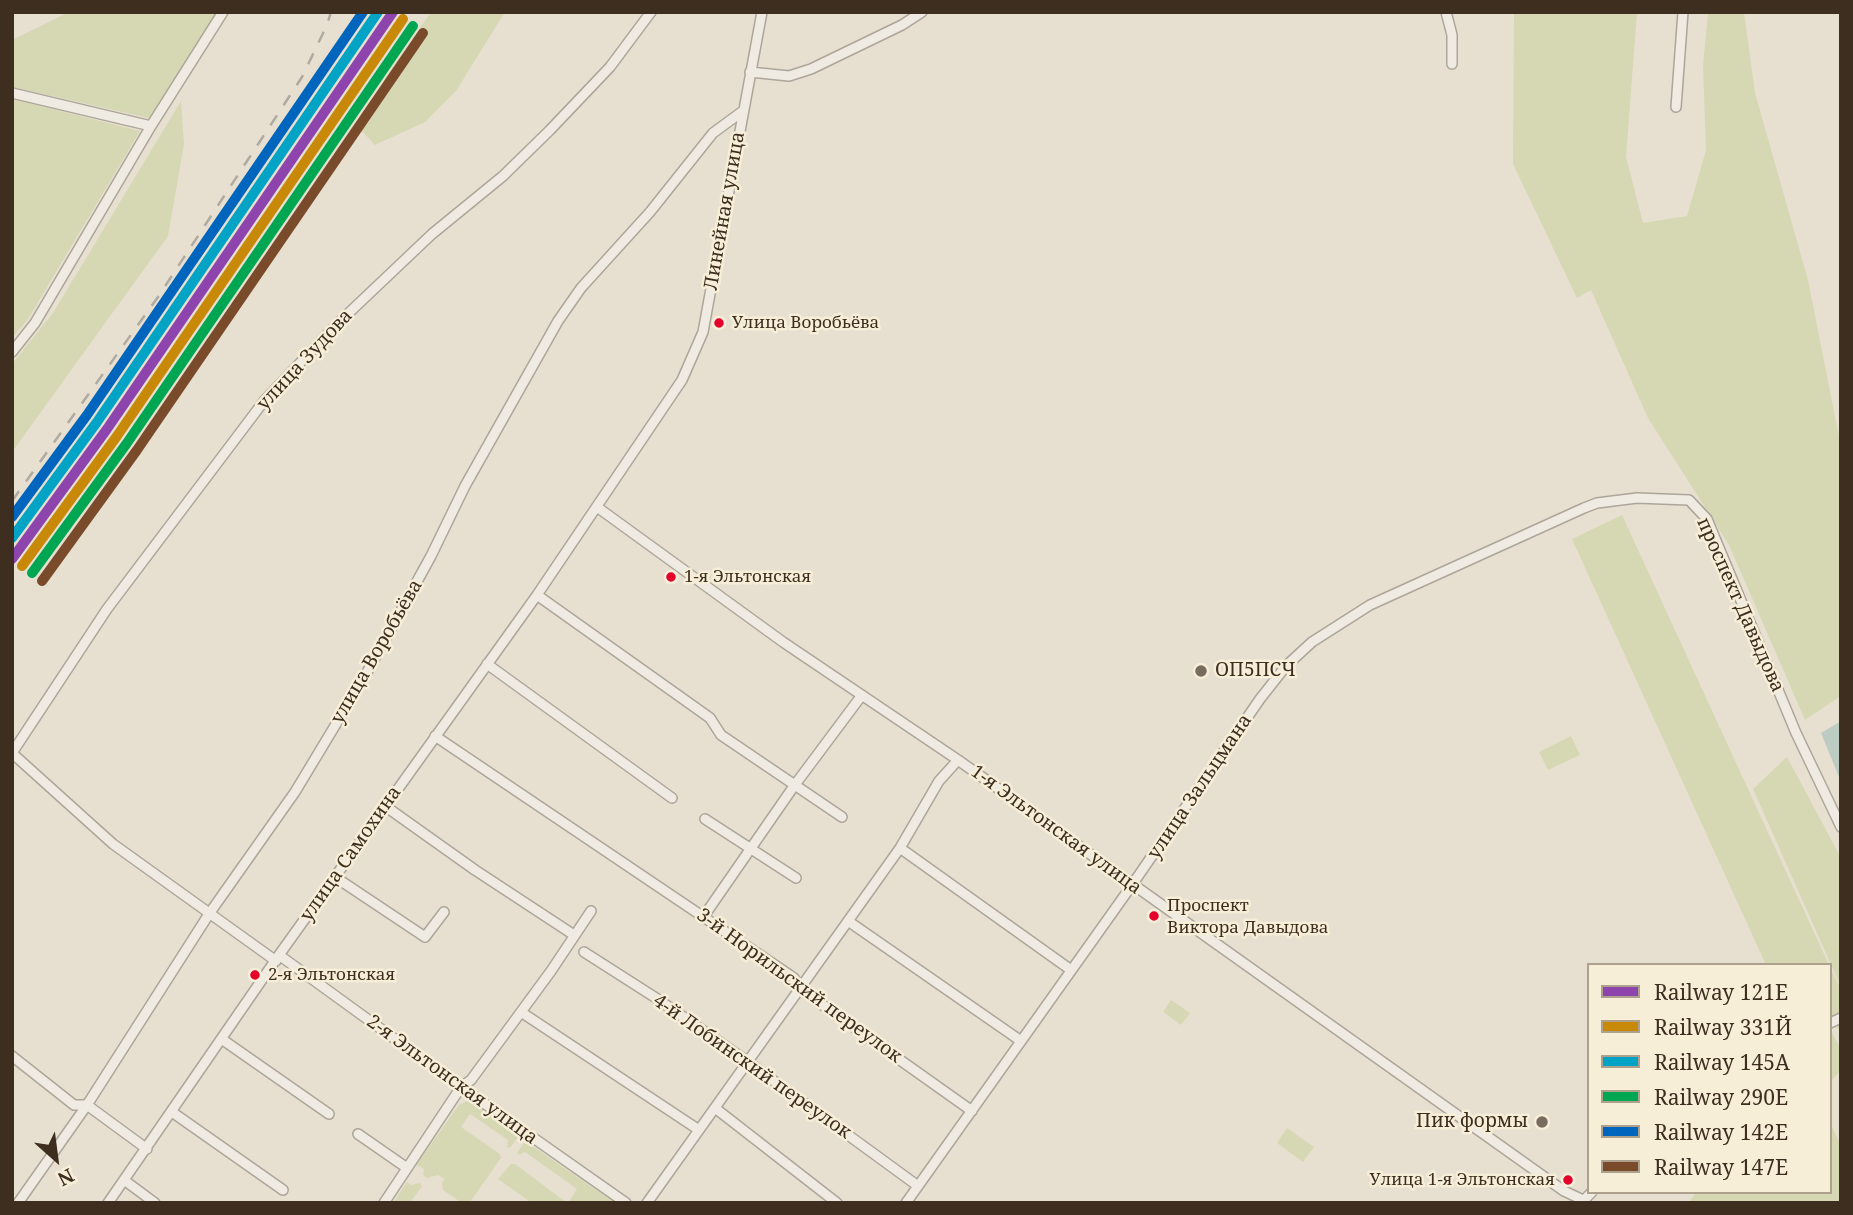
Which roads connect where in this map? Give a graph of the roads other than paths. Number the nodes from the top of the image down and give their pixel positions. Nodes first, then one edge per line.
1 (223, 12) edge
2 (651, 12) edge
3 (762, 12) edge
4 (922, 12) edge
5 (1446, 12) edge
6 (1683, 12) edge
7 (1452, 64) dead end
8 (750, 72) junction
9 (12, 93) edge
10 (1676, 107) dead end
11 (743, 111) junction
12 (151, 125) junction
13 (12, 352) edge
14 (597, 507) junction
15 (1528, 535) joint
16 (537, 594) junction
17 (487, 664) junction
18 (862, 695) junction
19 (435, 736) junction
20 (12, 753) edge
21 (958, 760) junction
22 (794, 786) junction
23 (672, 798) dead end
24 (386, 806) junction
25 (842, 817) dead end
26 (705, 819) dead end
27 (1841, 827) edge
28 (900, 848) junction
29 (750, 849) junction
30 (335, 877) junction
31 (796, 878) dead end
32 (1132, 885) junction
33 (591, 911) dead end
34 (444, 912) dead end
35 (209, 914) junction
36 (704, 916) junction
37 (848, 921) junction
38 (574, 935) junction
39 (584, 952) dead end
40 (277, 958) junction
41 (1072, 970) junction
42 (800, 989) junction
43 (521, 1012) junction
44 (223, 1040) junction
45 (1021, 1041) junction
46 (12, 1056) edge
47 (748, 1062) junction
48 (461, 1087) junction
49 (87, 1105) junction
50 (715, 1108) junction
51 (972, 1111) junction
52 (172, 1112) junction
53 (330, 1114) dead end
54 (699, 1130) junction
55 (358, 1134) dead end
56 (147, 1149) junction
57 (407, 1168) junction
58 (124, 1180) junction
59 (918, 1186) junction
60 (283, 1190) dead end
61 (1582, 1201) edge
62 (18, 1203) edge
63 (108, 1203) edge
64 (155, 1203) edge
65 (384, 1203) edge
66 (626, 1203) edge
67 (647, 1203) edge
68 (837, 1203) edge
69 (906, 1203) edge

1 - 12 street
2 - 20 street, улица Зудова
3 - 8 street, Линейная улица
4 - 8 street
5 - 7 street
6 - 10 street
8 - 11 street, Линейная улица
9 - 12 street
11 - 14 street, Линейная улица
11 - 35 street, улица Воробьёва
12 - 13 street
14 - 16 street, улица Самохина
14 - 18 street, 1-я Эльтонская улица
15 - 27 street, проспект Давыдова
15 - 32 street, улица Зальцмана
16 - 17 street, улица Самохина
16 - 22 street
17 - 19 street, улица Самохина
17 - 23 street
18 - 21 street, 1-я Эльтонская улица
18 - 22 street
19 - 24 street, улица Самохина
19 - 36 street, 3-й Норильский переулок
20 - 35 street, 2-я Эльтонская улица
21 - 28 street
21 - 32 street, 1-я Эльтонская улица
22 - 25 street
22 - 29 street
24 - 30 street, улица Самохина
24 - 38 street
26 - 29 street
28 - 37 street
28 - 41 street
29 - 31 street
29 - 36 street
30 - 34 street
30 - 40 street, улица Самохина
32 - 41 street, улица Зальцмана
32 - 61 street, 1-я Эльтонская улица
33 - 38 street
35 - 40 street, 2-я Эльтонская улица
35 - 49 street, улица Воробьёва
36 - 42 street, 3-й Норильский переулок
37 - 42 street
37 - 45 street
38 - 43 street
39 - 47 street, 4-й Лобинский переулок
40 - 44 street, улица Самохина
40 - 48 street, 2-я Эльтонская улица
41 - 45 street, улица Зальцмана
42 - 47 street
42 - 51 street, 3-й Норильский переулок
43 - 48 street
43 - 54 street
44 - 52 street, улица Самохина
44 - 53 street
45 - 51 street, улица Зальцмана
46 - 49 street
47 - 50 street
47 - 59 street, 4-й Лобинский переулок
48 - 57 street
48 - 66 street, 2-я Эльтонская улица
49 - 56 street
49 - 62 street, улица Воробьёва
50 - 54 street
50 - 68 street
51 - 59 street, улица Зальцмана
52 - 56 street, улица Самохина
52 - 60 street
54 - 67 street
55 - 57 street
56 - 58 street, улица Самохина
57 - 65 street
58 - 63 street, улица Самохина
58 - 64 street
59 - 69 street, улица Зальцмана

